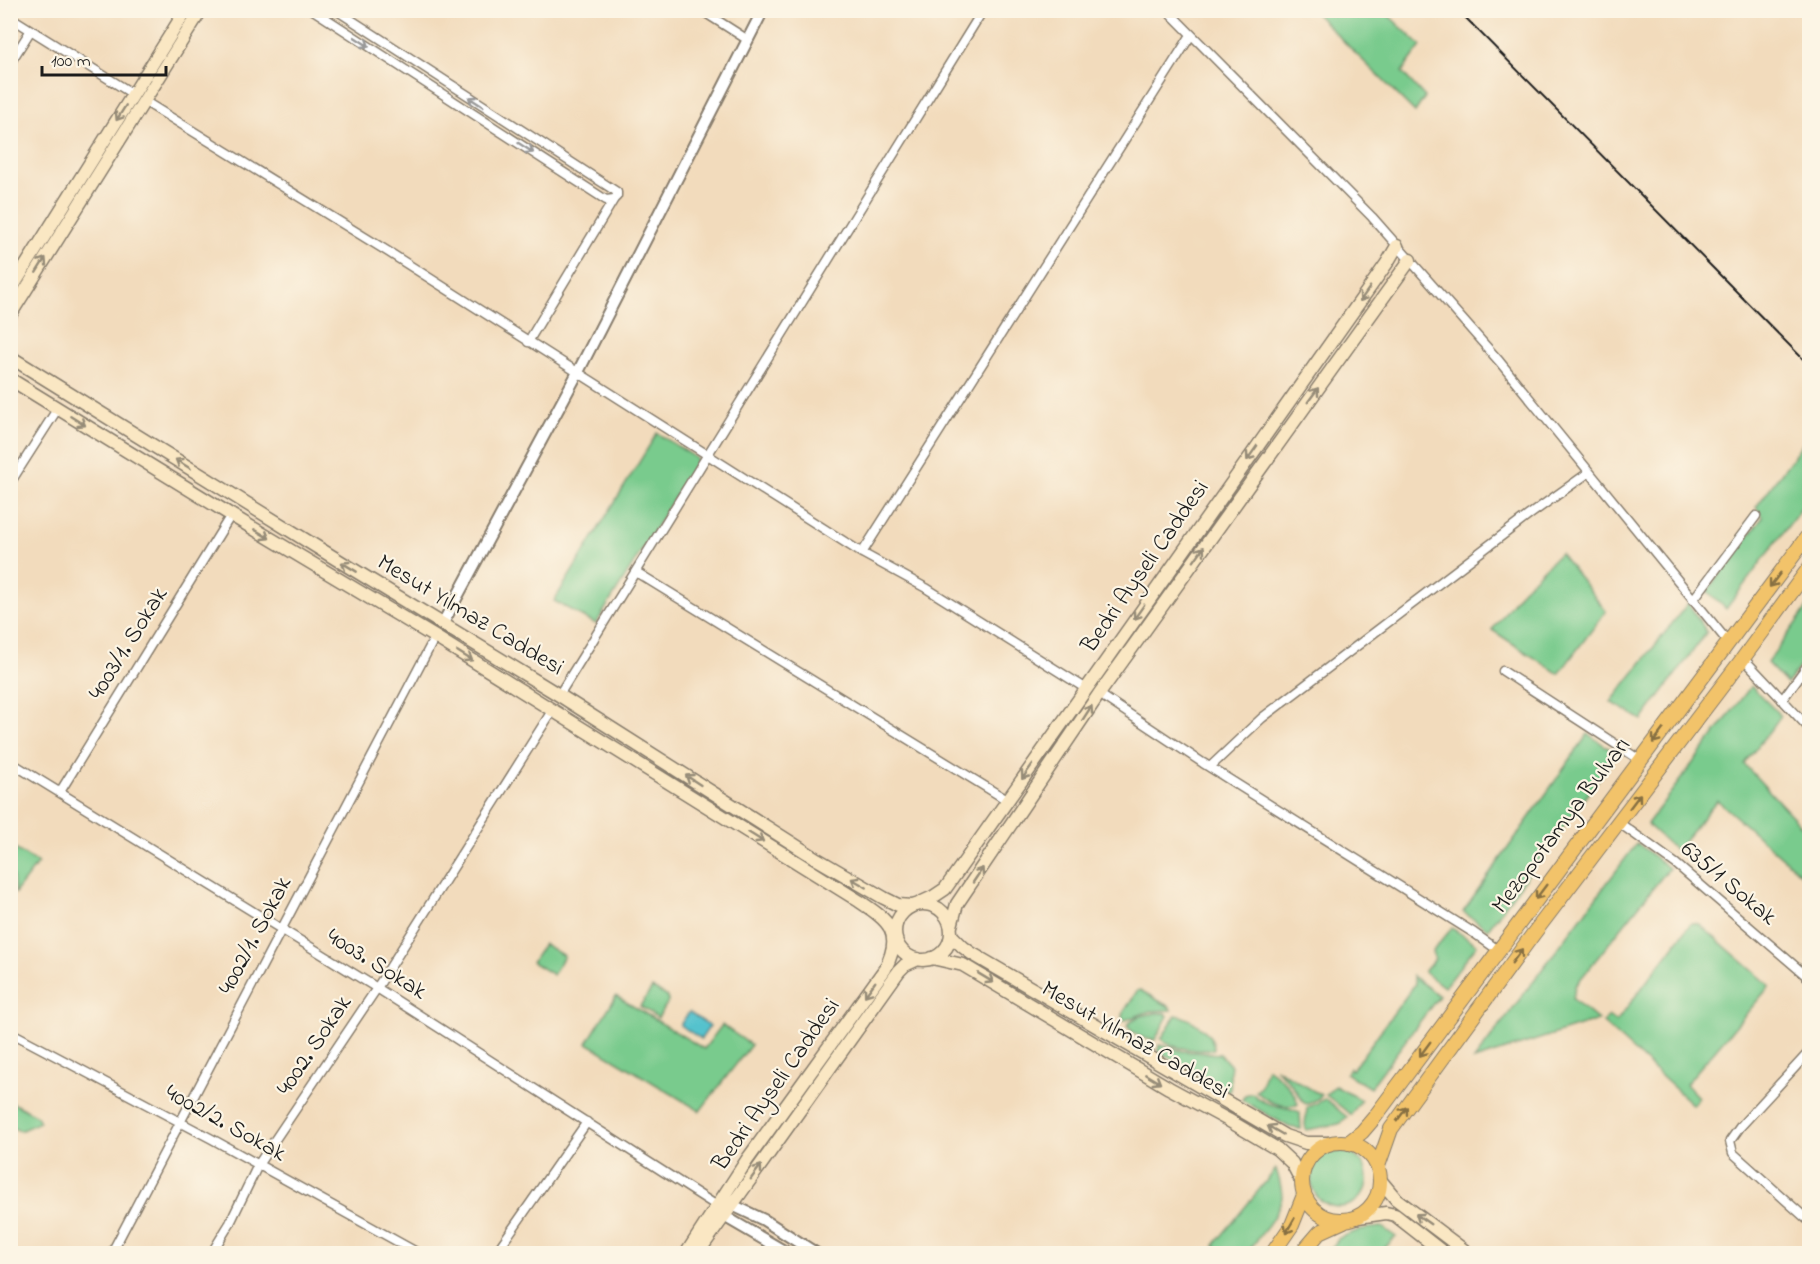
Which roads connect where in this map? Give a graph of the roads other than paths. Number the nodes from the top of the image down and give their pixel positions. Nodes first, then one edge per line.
1 (186, 10) edge
2 (201, 10) edge
3 (313, 10) edge
4 (336, 10) edge
5 (701, 10) edge
6 (764, 10) edge
7 (983, 10) edge
8 (1167, 10) edge
9 (10, 17) edge
10 (31, 30) junction
11 (1191, 35) junction
12 (748, 40) junction
13 (10, 63) edge
14 (133, 94) junction
15 (144, 101) junction
16 (614, 200) junction
17 (1397, 246) junction
18 (1410, 260) junction
19 (10, 291) edge
20 (10, 315) edge
21 (528, 342) junction
22 (10, 355) edge
23 (578, 374) junction
24 (10, 379) edge
25 (58, 408) junction
26 (709, 455) junction
27 (1588, 473) junction
28 (10, 483) edge
29 (231, 515) junction
30 (1756, 516) dead end
31 (1809, 533) edge
32 (862, 553) junction
33 (1809, 567) edge
34 (636, 572) junction
35 (1693, 600) junction
36 (443, 623) junction
37 (435, 638) junction
38 (1728, 642) junction
39 (1743, 658) junction
40 (1809, 662) edge
41 (1503, 671) dead end
42 (1085, 688) junction
43 (1099, 694) junction
44 (559, 695) junction
45 (1782, 700) junction
46 (552, 711) junction
47 (1809, 729) edge
48 (1640, 760) junction
49 (10, 762) edge
50 (1209, 767) junction
51 (60, 792) junction
52 (1007, 801) junction
53 (1618, 822) junction
54 (916, 904) junction
55 (951, 930) junction
56 (282, 931) junction
57 (895, 938) junction
58 (1498, 950) junction
59 (932, 958) junction
60 (918, 959) junction
61 (1809, 979) edge
62 (377, 988) junction
63 (10, 1032) edge
64 (1809, 1051) edge
65 (180, 1121) junction
66 (587, 1122) junction
67 (1330, 1143) junction
68 (1348, 1143) junction
69 (258, 1164) junction
70 (1378, 1166) junction
71 (1381, 1181) junction
72 (1303, 1189) junction
73 (722, 1208) junction
74 (1352, 1219) junction
75 (1809, 1222) edge
76 (111, 1254) edge
77 (212, 1254) edge
78 (420, 1254) edge
79 (495, 1254) edge
80 (686, 1254) edge
81 (697, 1254) edge
82 (789, 1254) edge
83 (817, 1254) edge
84 (1272, 1254) edge
85 (1301, 1254) edge
86 (1445, 1254) edge
87 (1469, 1254) edge

1 - 14 main road
2 - 15 main road
3 -> 16 street
16 -> 4 street
5 - 12 street
6 - 12 street
7 - 26 street
8 - 11 street
9 - 10 street
10 - 13 street
10 - 14 street
11 - 17 street
11 - 32 street
12 - 23 street
14 -> 19 main road
20 -> 15 main road
15 - 21 street
16 - 21 street
17 - 18 street
17 -> 42 main road, Bedri Ayseli Caddesi
18 - 27 street
43 -> 18 main road, Bedri Ayseli Caddesi
21 - 23 street
36 -> 22 main road, Mesut Yılmaz Caddesi
23 - 26 street
23 - 36 street
24 - 25 main road, Mesut Yılmaz Caddesi
25 - 28 street
25 -> 29 main road, Mesut Yılmaz Caddesi
26 - 32 street
26 - 34 street
27 - 35 street
27 - 50 street
29 -> 37 main road, Mesut Yılmaz Caddesi
29 - 51 street, 4003/1. Sokak
30 - 35 street
31 -> 38 main road, Mezopotamya Bulvarı
32 - 42 street
33 - 39 main road, Mezopotamya Bulvarı
34 - 44 street
34 - 52 street
35 - 38 street
36 - 44 main road, Mesut Yılmaz Caddesi
37 -> 46 main road, Mesut Yılmaz Caddesi
37 - 56 street, 4002/1. Sokak
38 -> 48 main road, Mezopotamya Bulvarı
39 - 45 street
53 -> 39 main road, Mezopotamya Bulvarı
40 - 45 street
41 - 48 street
42 -> 52 main road, Bedri Ayseli Caddesi
43 - 50 street
55 -> 43 main road, Bedri Ayseli Caddesi
54 -> 44 main road, Mesut Yılmaz Caddesi
45 - 47 street
46 -> 57 main road, Mesut Yılmaz Caddesi
46 - 62 street, 4002. Sokak
48 -> 58 main road, Mezopotamya Bulvarı
49 - 51 street, 4003. Sokak
50 - 58 street
51 - 56 street, 4003. Sokak
52 - 54 main road, Bedri Ayseli Caddesi
53 - 61 street, 635/1 Sokak
70 -> 53 main road, Mezopotamya Bulvarı
54 - 55 main road
54 - 57 main road
55 - 59 main road
67 -> 55 main road, Mesut Yılmaz Caddesi
56 - 62 street, 4003. Sokak
56 - 65 street, 4002/1. Sokak
57 - 60 main road
57 -> 73 main road, Bedri Ayseli Caddesi
58 -> 68 main road, Mezopotamya Bulvarı
59 - 60 main road
59 -> 72 main road, Mesut Yılmaz Caddesi
73 -> 60 main road, Bedri Ayseli Caddesi
62 - 66 street, 4003. Sokak
62 - 69 street, 4002. Sokak
63 - 65 street, 4002/2. Sokak
64 - 75 street
65 - 69 street, 4002/2. Sokak
65 - 76 street, 4002/1. Sokak
66 - 73 street, 4003. Sokak
66 - 79 street
67 - 68 main road
67 - 72 main road
68 - 70 main road
69 - 77 street, 4002. Sokak
69 - 78 street, 4002/2. Sokak
70 - 71 main road
71 - 74 main road
87 -> 71 main road
72 - 74 main road
72 -> 84 main road
73 - 80 main road, Bedri Ayseli Caddesi
73 - 81 main road, Bedri Ayseli Caddesi
73 - 82 street
73 - 83 street
74 - 85 main road
74 - 86 main road

